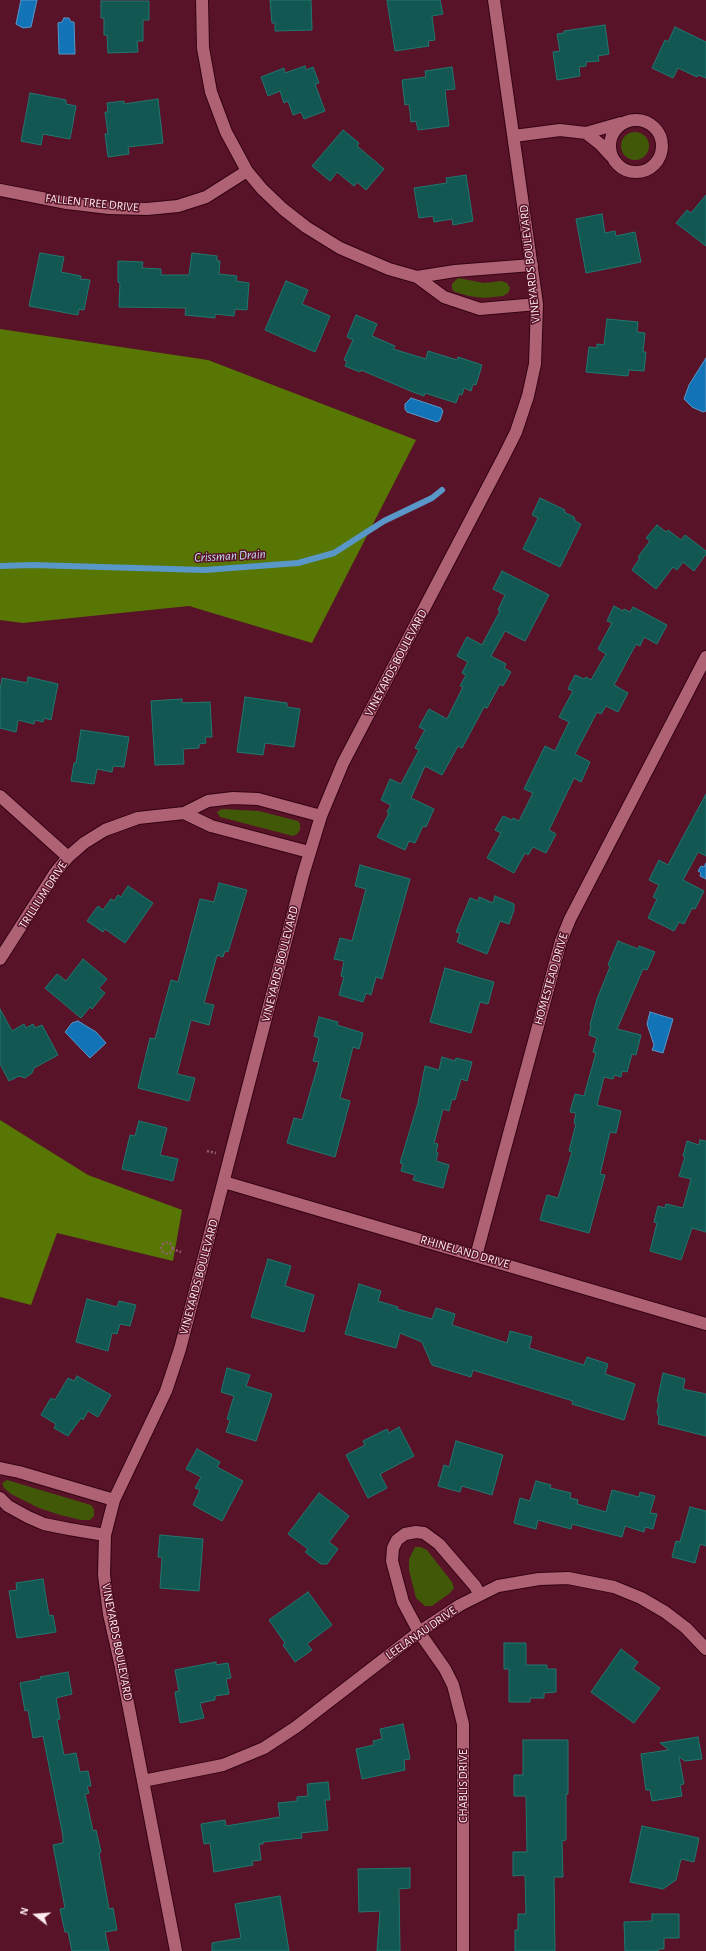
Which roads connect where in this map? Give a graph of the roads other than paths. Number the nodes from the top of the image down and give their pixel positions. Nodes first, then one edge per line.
1 (202, 0) edge
2 (494, 0) edge
3 (628, 120) junction
4 (586, 133) junction
5 (514, 136) junction
6 (611, 156) junction
7 (247, 171) junction
8 (0, 190) edge
9 (532, 265) junction
10 (417, 278) junction
11 (537, 304) junction
12 (706, 657) edge
13 (0, 796) edge
14 (184, 813) junction
15 (321, 816) junction
16 (309, 852) junction
17 (68, 857) junction
18 (0, 959) edge
19 (224, 1182) junction
20 (476, 1256) junction
21 (706, 1324) edge
22 (0, 1468) edge
23 (0, 1498) edge
24 (114, 1500) junction
25 (105, 1535) junction
26 (480, 1595) junction
27 (419, 1632) junction
28 (706, 1648) edge
29 (143, 1781) junction
30 (176, 1951) edge
31 (463, 1951) edge

1 - 7 street
2 - 5 street, VINEYARDS BOULEVARD
3 - 4 street
3 - 6 street
3 - 6 street
4 - 5 street
4 - 6 street
5 - 9 street, VINEYARDS BOULEVARD
7 - 8 street, FALLEN TREE DRIVE
7 - 10 street
9 - 10 street
9 - 11 street, VINEYARDS BOULEVARD
10 - 11 street
11 - 15 street, VINEYARDS BOULEVARD
12 - 20 street, HOMESTEAD DRIVE
13 - 17 street
14 - 15 street, TRILLIUM DRIVE
14 - 16 street
14 - 17 street, TRILLIUM DRIVE
15 - 16 street, VINEYARDS BOULEVARD
16 - 19 street, VINEYARDS BOULEVARD
17 - 18 street, TRILLIUM DRIVE
19 - 20 street, RHINELAND DRIVE
19 - 24 street, VINEYARDS BOULEVARD
20 - 21 street, RHINELAND DRIVE
22 - 24 street
23 - 25 street
24 - 25 street, VINEYARDS BOULEVARD
25 - 29 street, VINEYARDS BOULEVARD
26 - 27 street, LEELANAU DRIVE
26 - 27 street, CHABLIS DRIVE
26 - 28 street, LEELANAU DRIVE
27 - 29 street, LEELANAU DRIVE
27 - 31 street, CHABLIS DRIVE
29 - 30 street, VINEYARDS BOULEVARD

